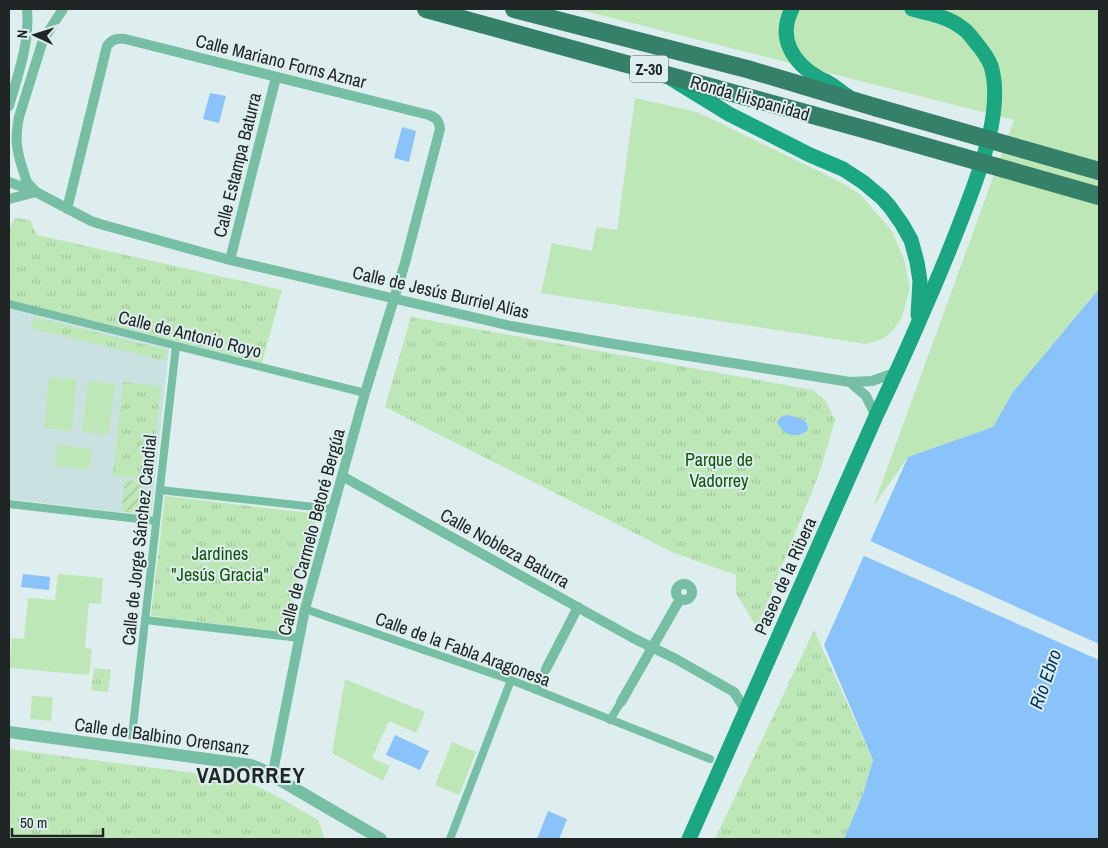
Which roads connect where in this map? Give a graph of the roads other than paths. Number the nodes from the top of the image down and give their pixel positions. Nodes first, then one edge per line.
1 (27, 9) edge
2 (63, 9) edge
3 (426, 9) edge
4 (514, 9) edge
5 (792, 9) edge
6 (912, 9) edge
7 (660, 72) junction
8 (276, 77) junction
9 (854, 101) junction
10 (9, 106) edge
11 (436, 117) joint
12 (1099, 171) edge
13 (9, 182) edge
14 (36, 192) junction
15 (1099, 196) edge
16 (9, 199) edge
17 (68, 208) junction
18 (230, 260) junction
19 (394, 299) junction
20 (9, 304) edge
21 (916, 328) junction
22 (176, 346) junction
23 (897, 372) junction
24 (850, 382) junction
25 (365, 393) junction
26 (876, 416) junction
27 (342, 476) junction
28 (160, 490) junction
29 (9, 504) edge
30 (333, 509) junction
31 (156, 521) junction
32 (680, 599) dead end
33 (578, 607) junction
34 (305, 609) junction
35 (145, 620) junction
36 (300, 638) junction
37 (653, 647) junction
38 (546, 669) joint
39 (511, 680) junction
40 (536, 690) junction
41 (755, 690) junction
42 (734, 692) junction
43 (621, 702) joint
44 (746, 711) junction
45 (610, 720) junction
46 (9, 732) edge
47 (132, 736) dead end
48 (710, 759) dead end
49 (272, 777) junction
50 (381, 839) edge
51 (450, 839) edge
52 (689, 839) edge

1 - 10 street
2 - 14 street
3 - 7 highway, Ronda Hispanidad / Z-30
4 - 9 highway, Ronda Hispanidad / Z-30
5 - 9 main road
6 - 21 main road, Paseo de la Ribera
7 - 15 highway, Ronda Hispanidad / Z-30, bridge
7 - 21 main road
8 - 11 street, Calle Mariano Forns Aznar
8 - 17 street, Calle Mariano Forns Aznar
8 - 18 street, Calle Estampa Baturra
9 - 12 highway, Ronda Hispanidad / Z-30, bridge
11 - 19 street, Calle de Carmelo Betoré Bergúa
13 - 14 street, Calle de Jesús Burriel Alías
14 - 16 street
14 - 17 street, Calle de Jesús Burriel Alías
17 - 18 street, Calle de Jesús Burriel Alías
18 - 19 street, Calle de Jesús Burriel Alías
19 - 24 street, Calle de Jesús Burriel Alías
19 - 25 street, Calle de Carmelo Betoré Bergúa
20 - 22 street, Calle de Antonio Royo
21 - 23 main road, Paseo de la Ribera
22 - 25 street, Calle de Antonio Royo
22 - 28 street, Calle de Jorge Sánchez Candial
23 - 24 street, Calle de Jesús Burriel Alías
23 - 26 main road, Paseo de la Ribera
24 - 26 street
25 - 27 street, Calle de Carmelo Betoré Bergúa
26 - 41 main road, Paseo de la Ribera
27 - 30 street, Calle de Carmelo Betoré Bergúa
27 - 33 street, Calle Nobleza Baturra
28 - 30 street
28 - 31 street, Calle de Jorge Sánchez Candial
29 - 31 street
30 - 34 street, Calle de Carmelo Betoré Bergúa
31 - 35 street, Calle de Jorge Sánchez Candial
32 - 37 street
33 - 37 street, Calle Nobleza Baturra
33 - 38 street
34 - 36 street, Calle de Carmelo Betoré Bergúa
34 - 39 street, Calle de la Fabla Aragonesa
35 - 36 street
35 - 47 street, Calle de Jorge Sánchez Candial
36 - 49 street, Calle de Carmelo Betoré Bergúa
37 - 42 street, Calle Nobleza Baturra
37 - 43 street
38 - 40 street
39 - 40 street, Calle de la Fabla Aragonesa
39 - 51 street
40 - 45 street, Calle de la Fabla Aragonesa
41 - 42 street
41 - 44 main road, Paseo de la Ribera
42 - 44 street, Calle Nobleza Baturra
43 - 45 street
44 - 52 main road, Paseo de la Ribera
45 - 48 street, Calle de la Fabla Aragonesa
46 - 49 street, Calle de Balbino Orensanz
49 - 50 street, Calle de Balbino Orensanz

